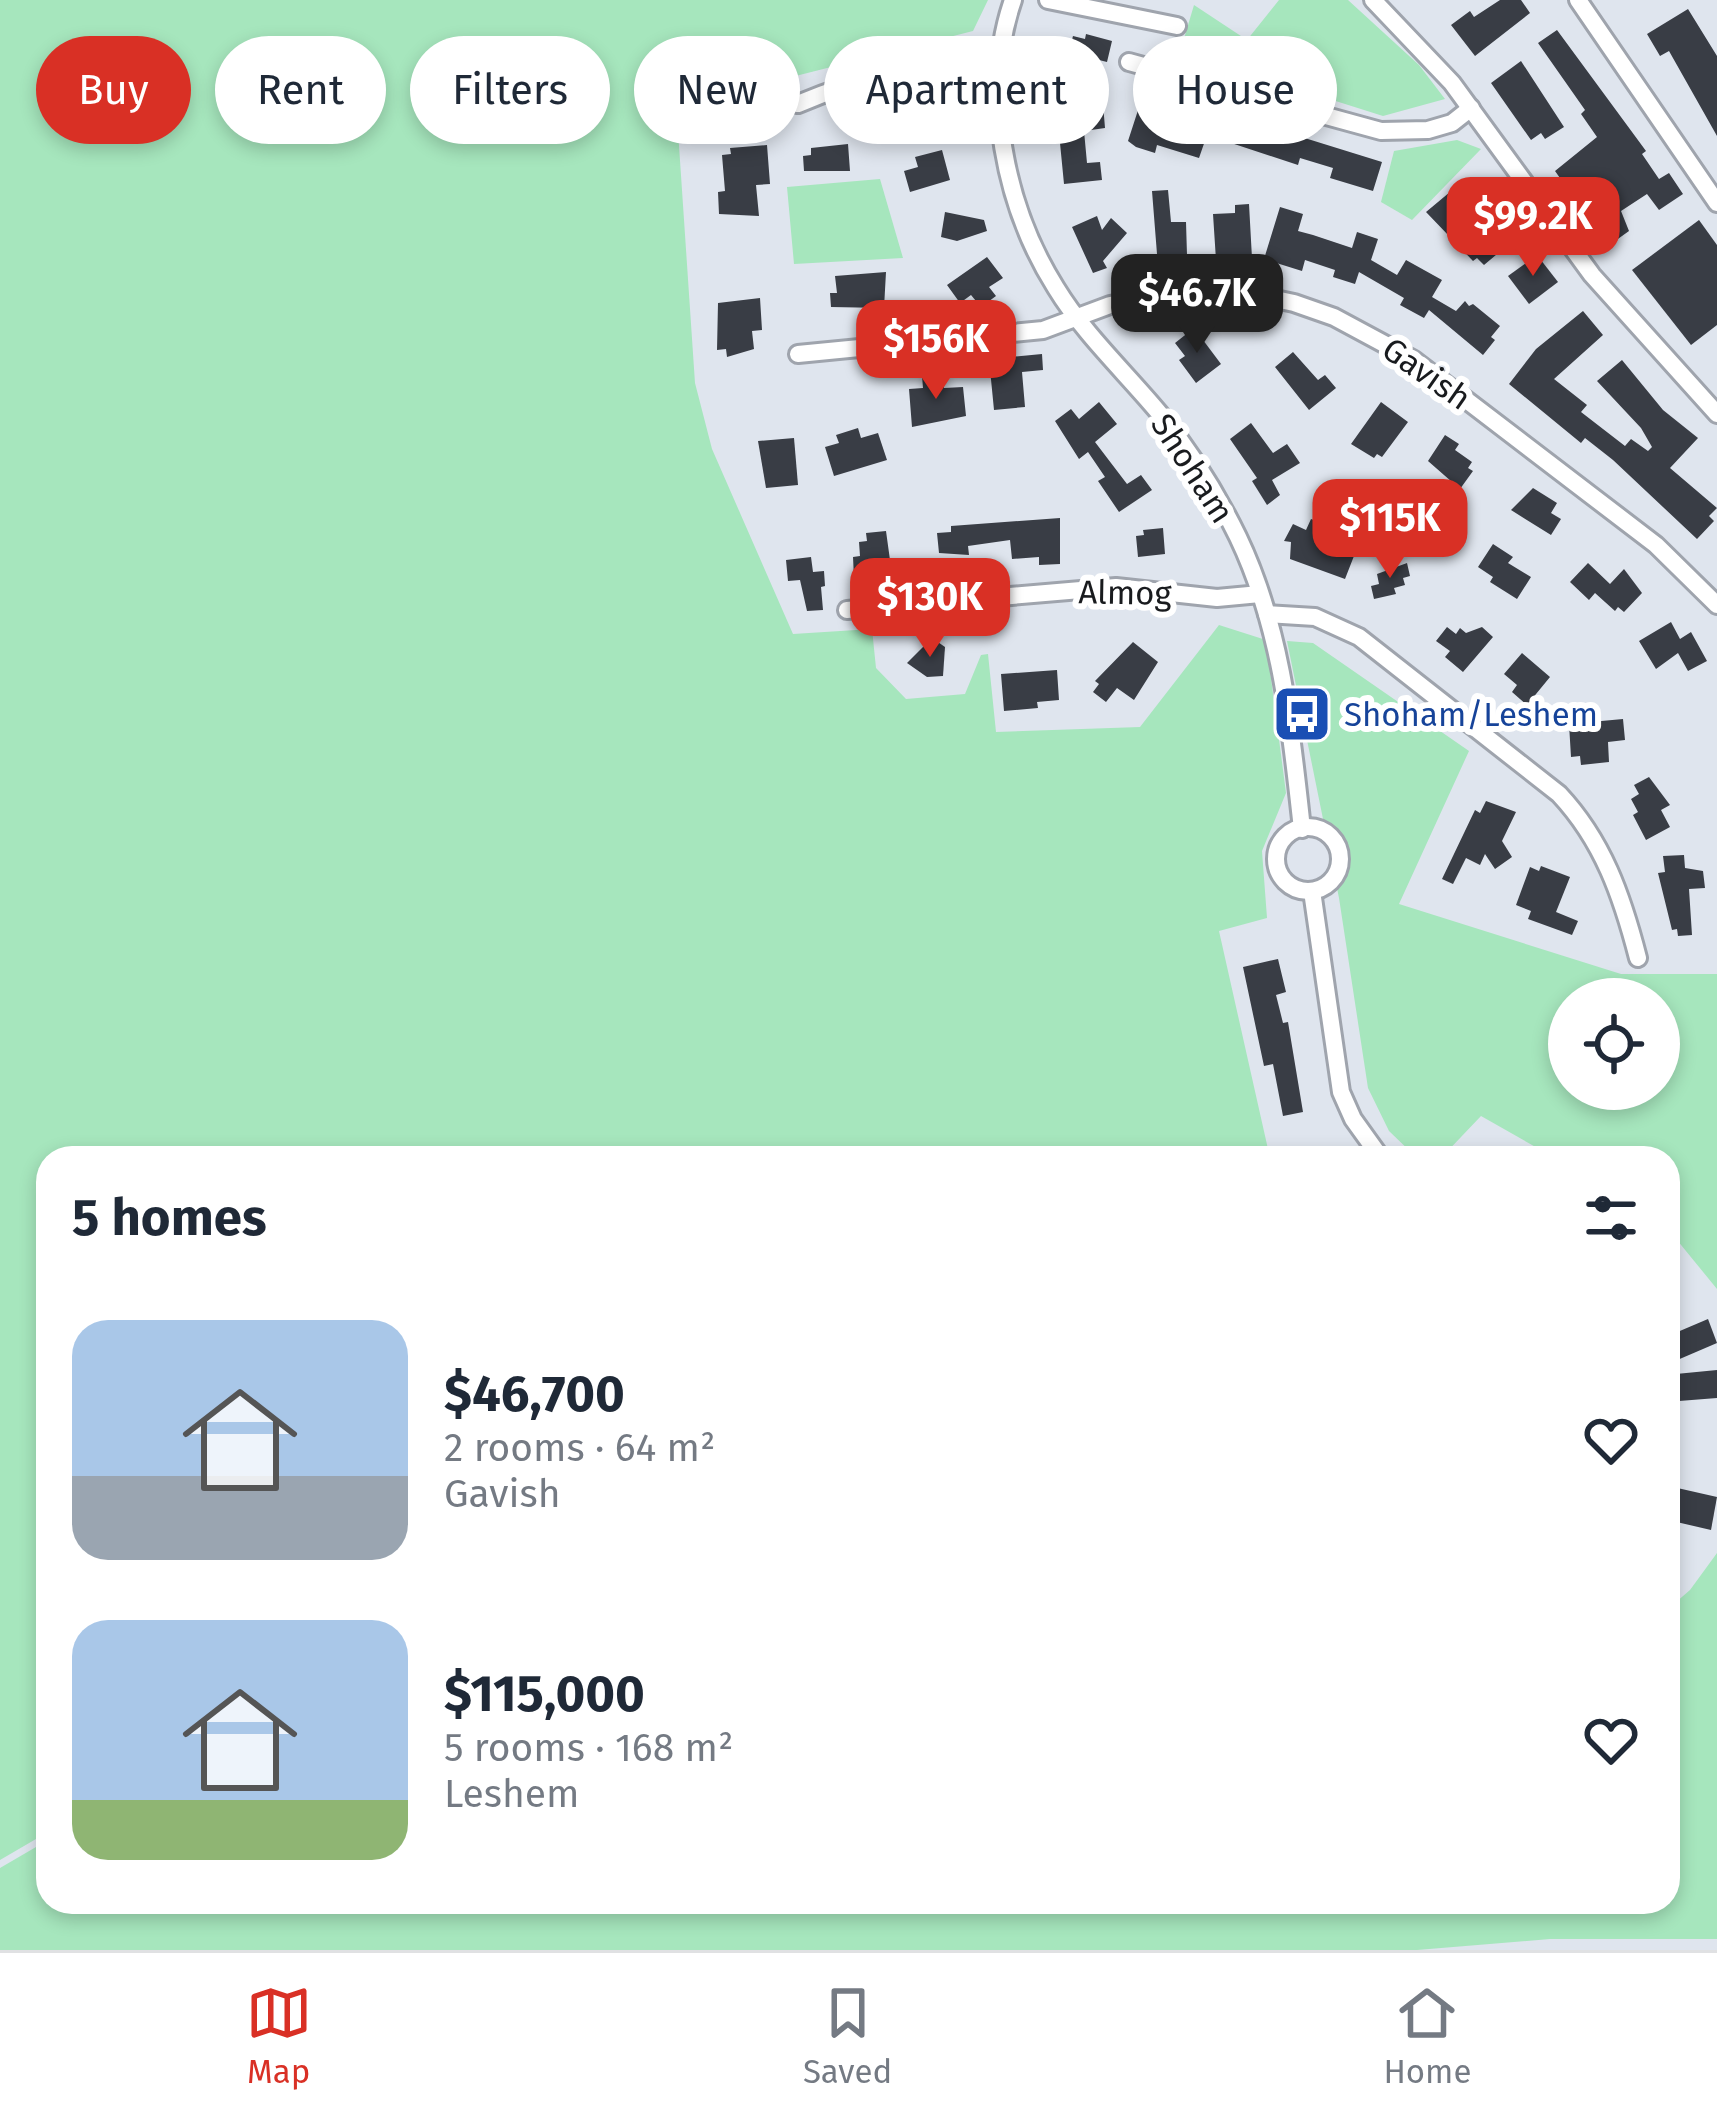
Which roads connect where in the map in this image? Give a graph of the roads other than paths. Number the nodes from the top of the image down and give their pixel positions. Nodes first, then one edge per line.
1 (1013, 0) edge
2 (1048, 0) edge
3 (1373, 0) edge
4 (1578, 0) edge
5 (1178, 26) dead end
6 (1005, 36) edge
7 (1129, 62) dead end
8 (1471, 108) junction
9 (1005, 144) edge
10 (1717, 203) edge
11 (1079, 317) junction
12 (798, 354) dead end
13 (1717, 413) edge
14 (1260, 594) junction
15 (1717, 605) edge
16 (847, 610) dead end
17 (1267, 614) junction
18 (1302, 829) junction
19 (1312, 891) junction
20 (1638, 958) dead end
21 (1372, 1146) edge

1 - 6 street, Shoham
2 - 5 street
3 - 8 street
4 - 10 street
7 - 8 street
8 - 13 street
9 - 11 street, Shoham
11 - 12 street, Gavish
11 - 14 street, Shoham
11 - 15 street, Gavish
14 - 16 street, Almog
14 - 17 street, Shoham
17 - 18 street, Shoham
17 - 20 street
18 - 19 street
18 - 19 street
19 - 21 street

